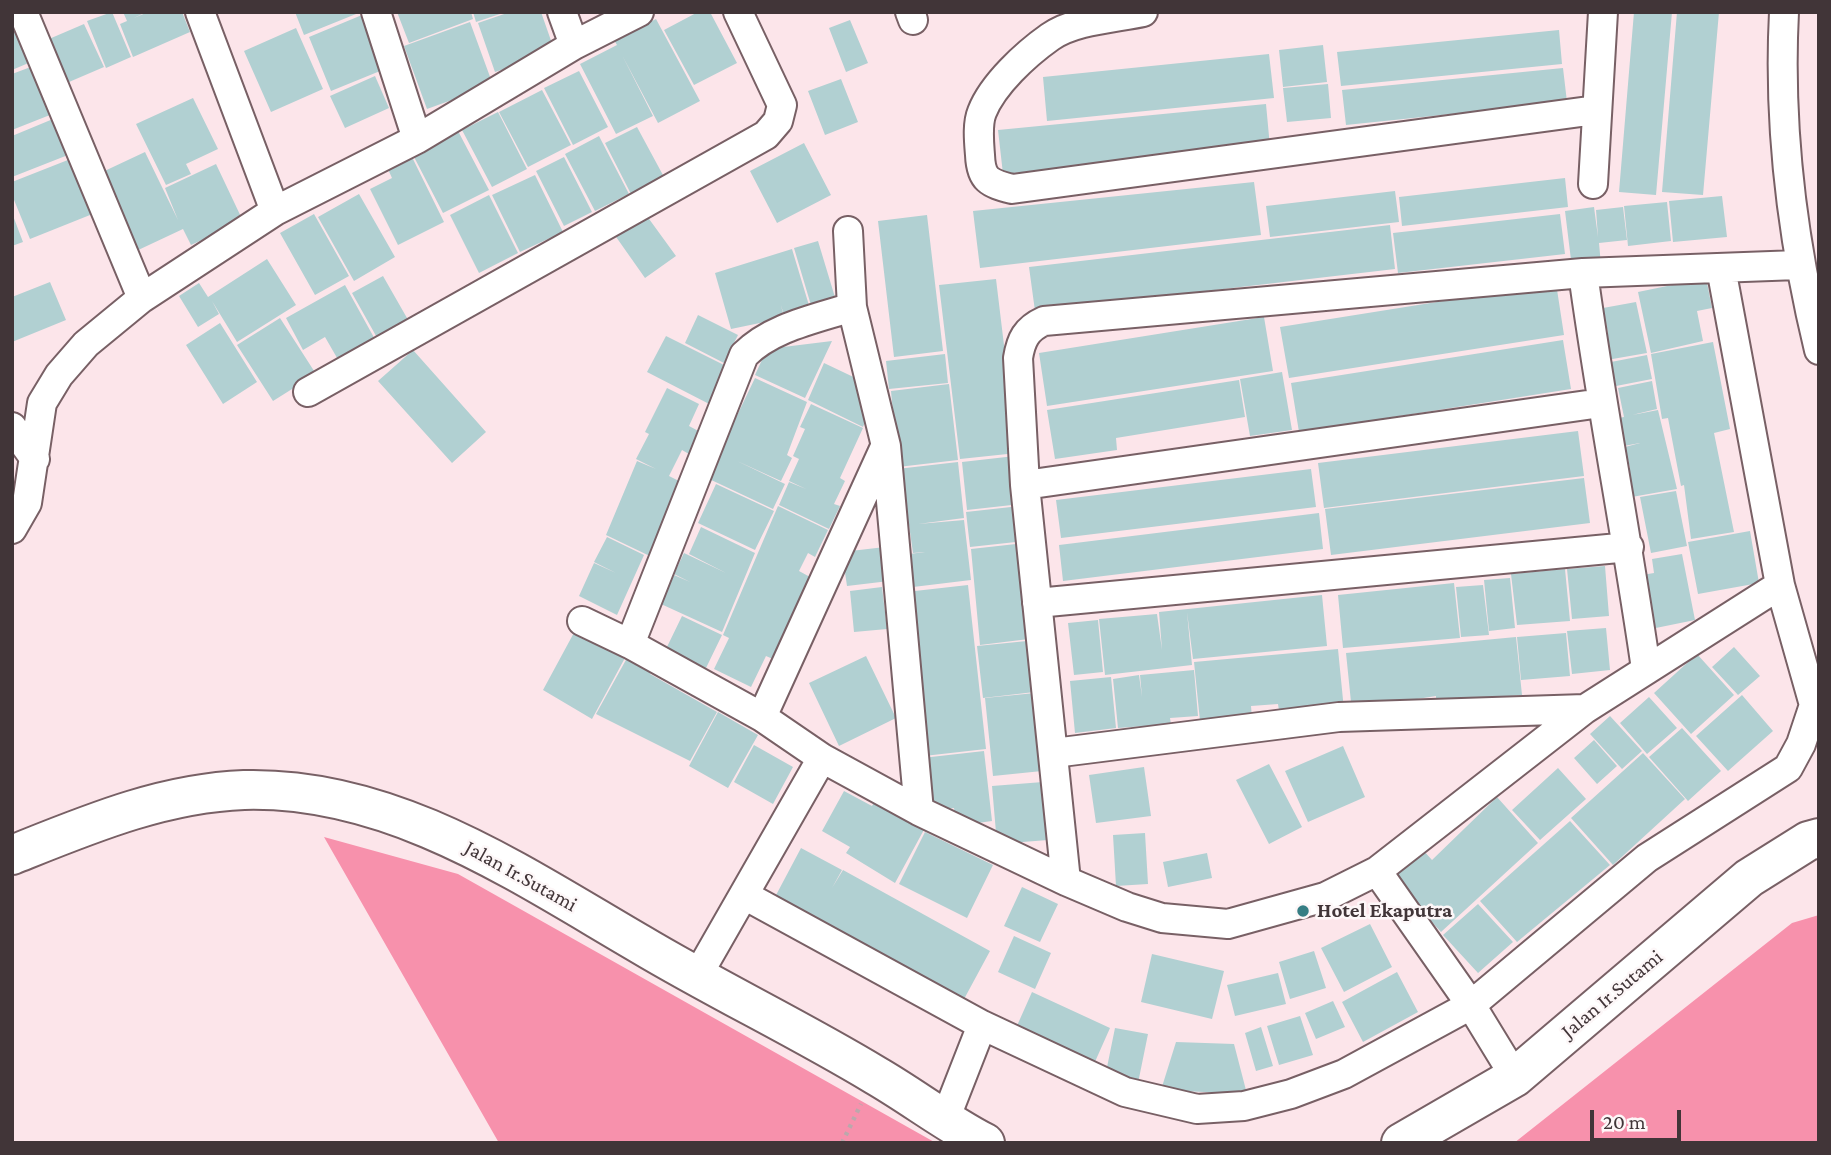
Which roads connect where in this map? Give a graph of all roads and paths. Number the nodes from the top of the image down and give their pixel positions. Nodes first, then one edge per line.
1 (23, 12) edge
2 (200, 12) edge
3 (376, 12) edge
4 (562, 12) edge
5 (639, 12) edge
6 (738, 12) edge
7 (1143, 12) edge
8 (1603, 12) edge
9 (1784, 12) edge
10 (574, 45) junction
11 (1596, 110) junction
12 (417, 139) junction
13 (1593, 184) dead end
14 (275, 211) junction
15 (848, 231) dead end
16 (1798, 265) junction
17 (1721, 268) junction
18 (1583, 273) junction
19 (142, 298) junction
20 (852, 307) junction
21 (1819, 351) edge
22 (308, 392) dead end
23 (1601, 403) junction
24 (12, 427) edge
25 (886, 446) junction
26 (35, 459) junction
27 (1026, 485) junction
28 (12, 529) edge
29 (1629, 547) junction
30 (1780, 584) junction
31 (1037, 603) junction
32 (582, 621) dead end
33 (630, 643) junction
34 (1646, 670) junction
35 (1585, 709) junction
36 (762, 717) junction
37 (1054, 753) junction
38 (822, 758) junction
39 (919, 811) junction
40 (1819, 838) edge
41 (12, 855) edge
42 (1377, 871) junction
43 (1066, 881) junction
44 (746, 896) junction
45 (696, 978) junction
46 (1471, 1005) junction
47 (982, 1025) junction
48 (876, 1075) junction
49 (1515, 1077) junction
50 (944, 1122) junction
51 (842, 1143) edge
52 (985, 1143) edge
53 (1401, 1143) edge

1 - 19 street
2 - 14 street
3 - 12 street
4 - 10 street
5 - 10 street
6 - 22 street
7 - 11 street
8 - 11 street
9 - 16 street
10 - 12 street
11 - 13 street
12 - 14 street
14 - 19 street
15 - 20 street
16 - 17 street
16 - 21 street
17 - 18 street
17 - 30 street
18 - 23 street
18 - 27 street
19 - 26 street
20 - 25 street
20 - 33 street
23 - 27 street
23 - 29 street
24 - 26 street
25 - 36 street
25 - 39 street
26 - 28 street
27 - 31 street
29 - 31 street
29 - 34 street
30 - 34 street
30 - 46 street
31 - 37 street
32 - 33 street
33 - 36 street
34 - 35 street
35 - 37 street
35 - 42 street
36 - 38 street
37 - 43 street
38 - 39 street
38 - 44 street
39 - 43 street
40 - 49 street, Jalan Ir.Sutami
41 - 45 street, Jalan Ir.Sutami
42 - 43 street
42 - 46 street
44 - 45 street
44 - 47 street
45 - 48 street, Jalan Ir.Sutami
46 - 47 street
46 - 49 street
47 - 50 street
48 - 50 street, Jalan Ir.Sutami
48 - 51 path
49 - 53 street, Jalan Ir.Sutami
50 - 52 street, Jalan Ir.Sutami

